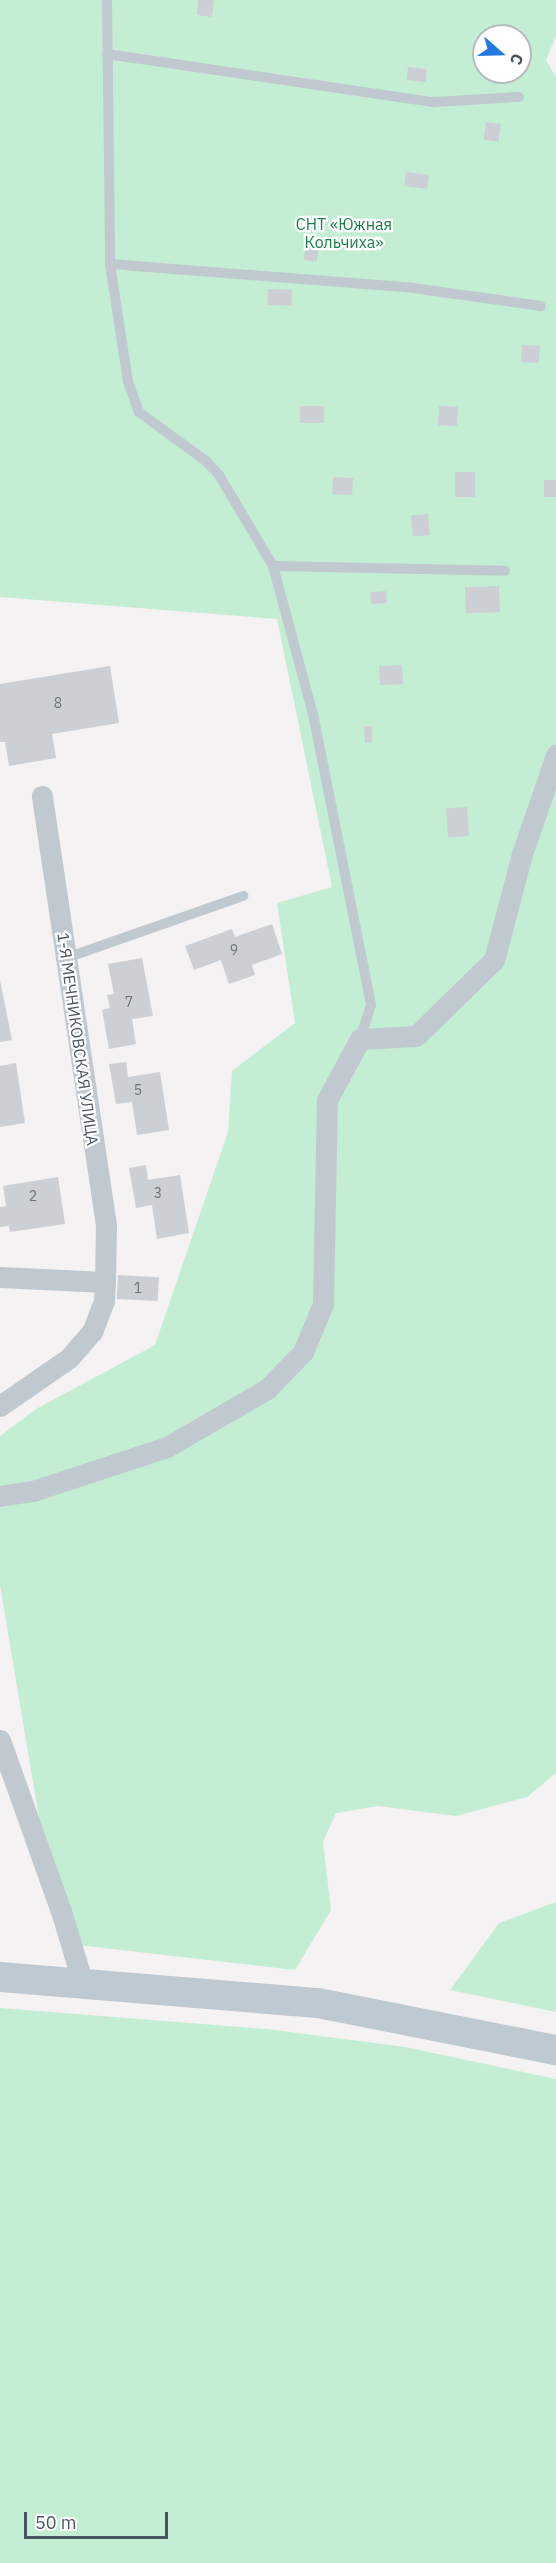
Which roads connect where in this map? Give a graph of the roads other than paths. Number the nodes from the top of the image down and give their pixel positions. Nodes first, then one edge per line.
1 (107, 0) edge
2 (106, 54) junction
3 (519, 97) dead end
4 (110, 264) junction
5 (541, 306) dead end
6 (273, 566) junction
7 (505, 571) dead end
8 (556, 755) edge
9 (42, 796) dead end
10 (243, 896) dead end
11 (66, 958) junction
12 (360, 1038) junction
13 (0, 1277) edge
14 (105, 1282) junction
15 (0, 1406) edge
16 (0, 1496) edge
17 (0, 1740) edge
18 (0, 1977) edge
19 (83, 1984) junction
20 (556, 2050) edge

1 - 2 lane
2 - 3 lane
2 - 4 lane
4 - 5 lane
4 - 6 lane
6 - 7 lane
6 - 12 lane
8 - 12 street
9 - 11 street, 1-Я МЕЧНИКОВСКАЯ УЛИЦА
10 - 11 lane
11 - 14 street, 1-Я МЕЧНИКОВСКАЯ УЛИЦА
12 - 16 street
13 - 14 street
14 - 15 street, 1-Я МЕЧНИКОВСКАЯ УЛИЦА
17 - 19 street
18 - 19 main road
19 - 20 main road

